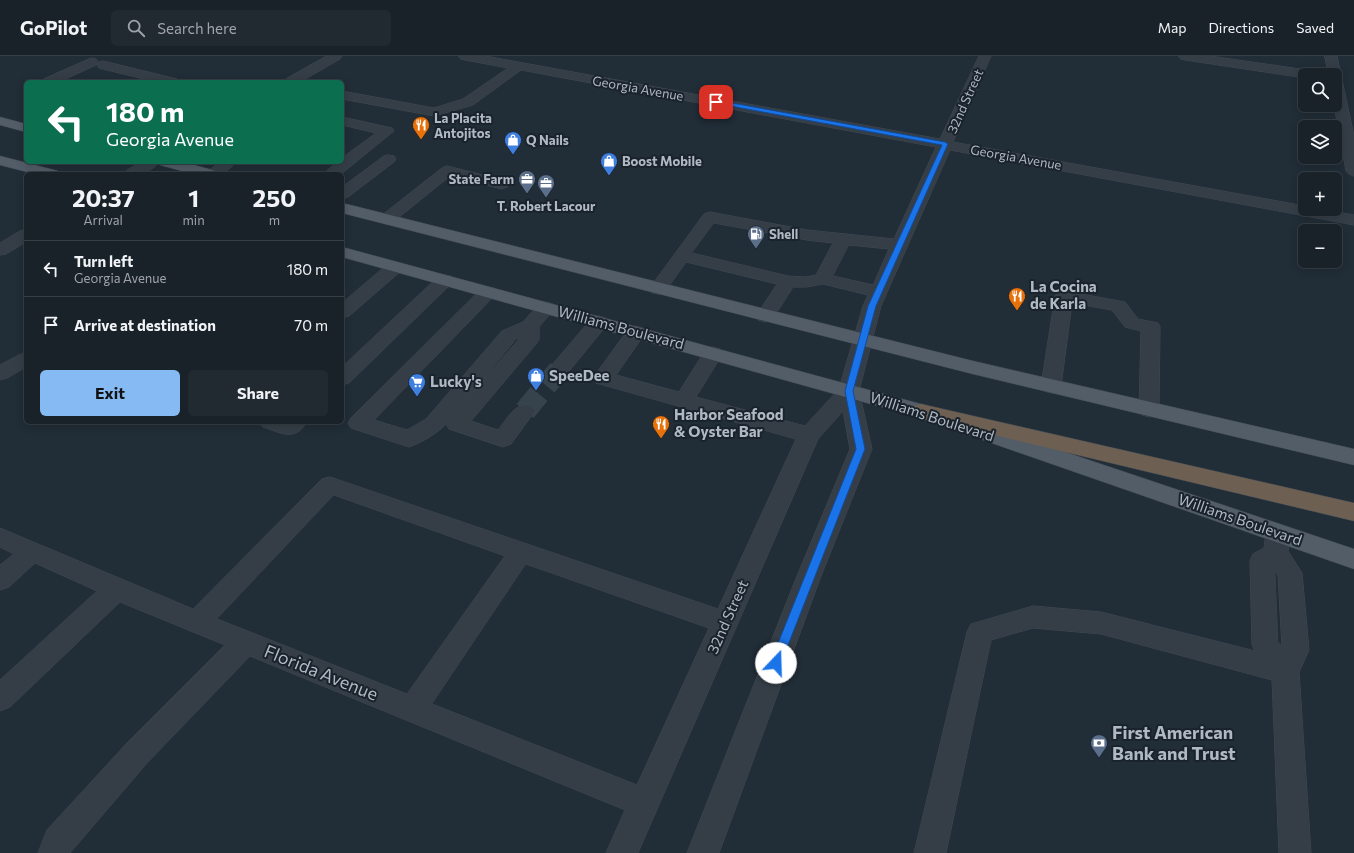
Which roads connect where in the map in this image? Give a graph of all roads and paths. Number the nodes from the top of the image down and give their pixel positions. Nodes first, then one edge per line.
1 (336, 56) edge
2 (471, 56) edge
3 (985, 56) edge
4 (1185, 56) edge
5 (1331, 56) edge
6 (518, 66) junction
7 (1335, 68) edge
8 (1298, 73) edge
9 (54, 80) edge
10 (164, 80) edge
11 (294, 80) edge
12 (344, 95) edge
13 (1342, 101) edge
14 (0, 121) edge
15 (344, 121) edge
16 (24, 127) edge
17 (344, 135) edge
18 (374, 142) junction
19 (945, 144) junction
20 (389, 159) dead end
21 (0, 160) edge
22 (148, 164) edge
23 (173, 164) edge
24 (227, 164) edge
25 (1354, 171) edge
26 (45, 172) edge
27 (134, 172) edge
28 (204, 172) edge
29 (215, 172) edge
30 (334, 172) edge
31 (502, 184) dead end
32 (344, 193) edge
33 (344, 208) edge
34 (387, 219) junction
35 (1354, 220) edge
36 (24, 236) edge
37 (843, 240) junction
38 (900, 245) junction
39 (0, 250) edge
40 (344, 253) edge
41 (682, 256) junction
42 (395, 267) junction
43 (823, 279) junction
44 (445, 280) junction
45 (788, 281) junction
46 (658, 289) junction
47 (488, 292) junction
48 (879, 292) junction
49 (546, 308) junction
50 (344, 310) edge
51 (765, 316) junction
52 (598, 322) junction
53 (530, 326) junction
54 (636, 332) junction
55 (863, 341) junction
56 (713, 353) junction
57 (24, 360) edge
58 (559, 370) tunnel mouth
59 (0, 373) edge
60 (344, 376) edge
61 (1051, 386) junction
62 (849, 391) junction
63 (684, 400) junction
64 (1149, 410) junction
65 (525, 411) tunnel mouth
66 (921, 411) junction
67 (277, 424) edge
68 (294, 424) edge
69 (809, 435) junction
70 (1354, 457) edge
71 (1354, 512) edge
72 (0, 537) edge
73 (1277, 543) junction
74 (32, 552) junction
75 (521, 552) junction
76 (1354, 559) edge
77 (0, 580) edge
78 (117, 589) junction
79 (197, 622) junction
80 (725, 623) junction
81 (246, 642) junction
82 (1285, 671) junction
83 (0, 698) edge
84 (412, 709) junction
85 (645, 803) junction
86 (54, 853) edge
87 (622, 853) edge
88 (704, 853) edge
89 (930, 853) edge
90 (1295, 853) edge

1 - 11 street
2 - 6 street, Georgia Avenue
3 - 19 street, 32nd Street
4 - 8 street
5 - 7 street
6 - 12 street
6 - 19 street, Georgia Avenue
9 - 10 street
13 - 25 street
14 - 16 main road
15 - 18 street
17 - 18 street
18 - 30 street
19 - 35 street, Georgia Avenue
19 - 38 street, 32nd Street
20 - 32 street
21 - 26 main road
22 - 27 street
23 - 28 main road
24 - 29 street
31 - 34 street
33 - 34 main road
34 - 46 main road
36 - 39 street
37 - 38 street
37 - 41 street
37 - 43 street
38 - 48 street, 32nd Street
40 - 42 main road, Williams Boulevard
41 - 45 street
41 - 46 street
42 - 44 main road, Williams Boulevard
42 - 50 street
43 - 45 street
43 - 48 street
44 - 47 main road, Williams Boulevard
44 - 60 street
45 - 51 street
46 - 51 main road
47 - 49 main road, Williams Boulevard
47 - 53 street
48 - 55 street, 32nd Street
49 - 52 main road, Williams Boulevard
49 - 53 street
51 - 55 main road
52 - 54 main road, Williams Boulevard
52 - 58 street
53 - 65 street
54 - 56 main road, Williams Boulevard
54 - 63 street
55 - 61 main road
55 - 62 street, 32nd Street
56 - 62 main road, Williams Boulevard
56 - 63 street
57 - 59 street
61 - 64 main road
61 - 64 street
62 - 66 main road, Williams Boulevard
62 - 69 street, 32nd Street
62 - 88 street, 32nd Street
63 - 69 street
64 - 70 main road
66 - 71 highway
66 - 73 main road, Williams Boulevard
67 - 68 street
69 - 80 street, 32nd Street
72 - 74 street, Florida Avenue
73 - 76 main road, Williams Boulevard
73 - 82 street
74 - 77 street
74 - 78 street, Florida Avenue
75 - 79 street
75 - 80 street
75 - 84 street
78 - 79 street, Florida Avenue
78 - 83 street
79 - 81 street, Florida Avenue
80 - 85 street, 32nd Street
81 - 84 street, Florida Avenue
81 - 86 street
82 - 89 street
82 - 90 street
84 - 85 street, Florida Avenue
85 - 87 street, 32nd Street

